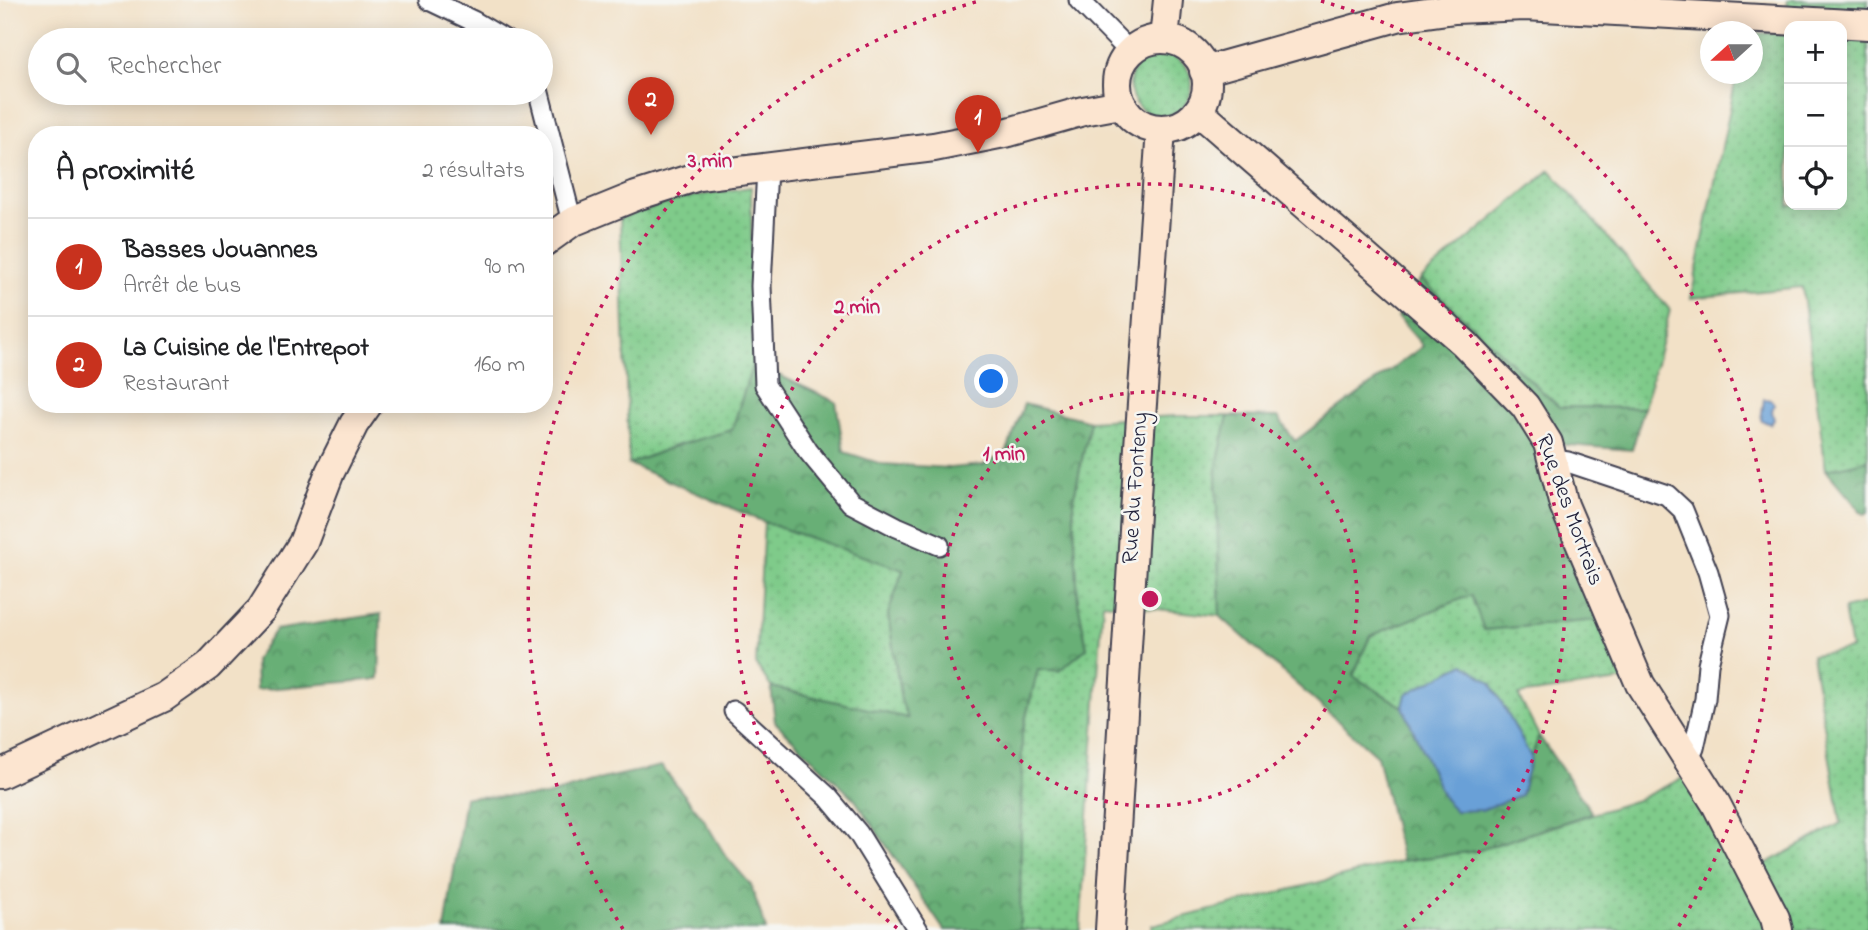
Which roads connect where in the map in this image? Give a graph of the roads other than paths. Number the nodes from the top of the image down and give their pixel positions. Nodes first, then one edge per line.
1 (429, 0) edge
2 (1079, 0) edge
3 (1167, 0) edge
4 (1868, 25) edge
5 (485, 28) edge
6 (1164, 39) junction
7 (1130, 52) junction
8 (1204, 71) junction
9 (1121, 104) junction
10 (542, 105) edge
11 (1198, 111) junction
12 (547, 126) edge
13 (1161, 129) junction
14 (553, 148) edge
15 (767, 168) junction
16 (572, 222) junction
17 (553, 236) edge
18 (362, 413) edge
19 (1554, 460) junction
20 (939, 545) dead end
21 (734, 710) dead end
22 (1688, 760) junction
23 (0, 774) edge
24 (918, 930) edge
25 (1110, 930) edge
26 (1778, 930) edge

1 - 5 street
2 - 7 street
3 - 6 street
4 - 8 street
6 - 7 street
6 - 8 street
7 - 9 street
8 - 11 street
9 - 13 street
9 - 15 street
10 - 12 street
11 - 13 street
11 - 19 street, Rue des Mortrais
13 - 25 street, Rue du Fonteny
14 - 16 street
15 - 16 street
15 - 20 street
16 - 17 street
18 - 23 street
19 - 22 street, Rue des Mortrais
19 - 22 street
21 - 24 street
22 - 26 street, Rue des Mortrais

